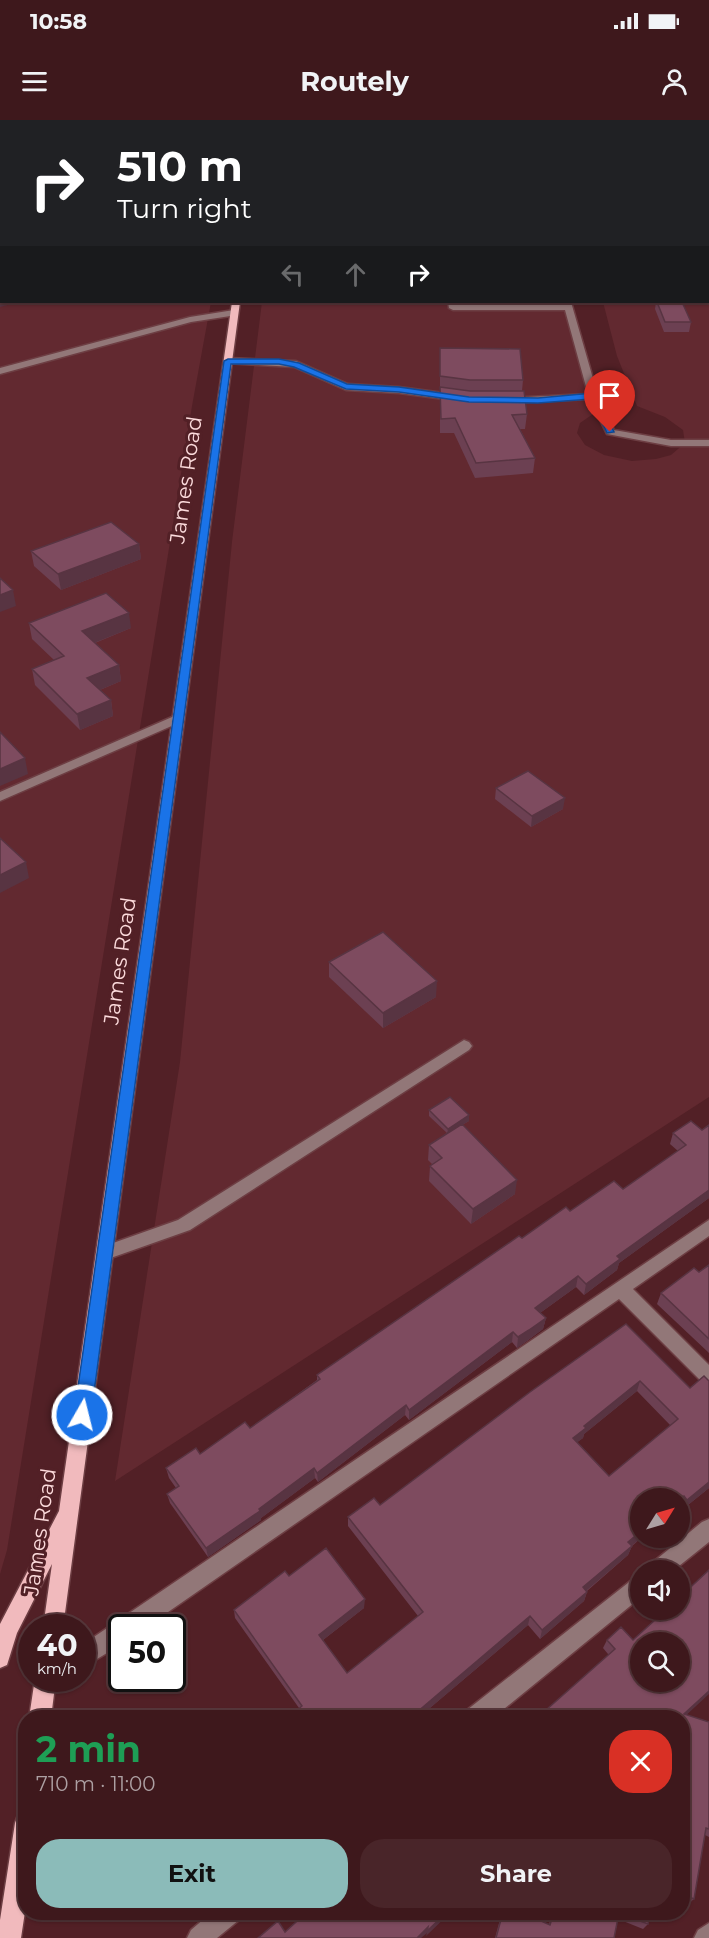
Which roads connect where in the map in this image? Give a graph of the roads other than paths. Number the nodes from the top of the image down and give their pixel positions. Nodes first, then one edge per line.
1 (452, 303) edge
2 (568, 304) edge
3 (235, 307) edge
4 (228, 361) junction
5 (0, 371) edge
6 (593, 396) junction
7 (469, 400) edge
8 (492, 401) edge
9 (709, 444) edge
10 (179, 718) junction
11 (0, 797) edge
12 (465, 1046) dead end
13 (709, 1227) edge
14 (105, 1253) junction
15 (620, 1288) junction
16 (709, 1377) edge
17 (69, 1508) junction
18 (709, 1529) edge
19 (671, 1560) edge
20 (630, 1594) edge
21 (55, 1614) edge
22 (146, 1614) edge
23 (0, 1658) edge
24 (45, 1692) edge
25 (42, 1710) edge
26 (485, 1710) edge
27 (18, 1877) edge
28 (221, 1920) edge
29 (9, 1938) edge
30 (199, 1938) edge

1 - 2 street
2 - 6 street
3 - 4 main road, James Road
3 - 5 street
4 - 7 street
4 - 10 main road, James Road
6 - 8 street
6 - 9 street
10 - 11 street
10 - 14 main road, James Road
12 - 14 street
13 - 15 street
14 - 17 main road, James Road
15 - 16 street
15 - 22 street
17 - 21 main road, James Road
17 - 23 main road
18 - 19 street
20 - 26 street
24 - 25 main road
27 - 29 main road
28 - 30 street

